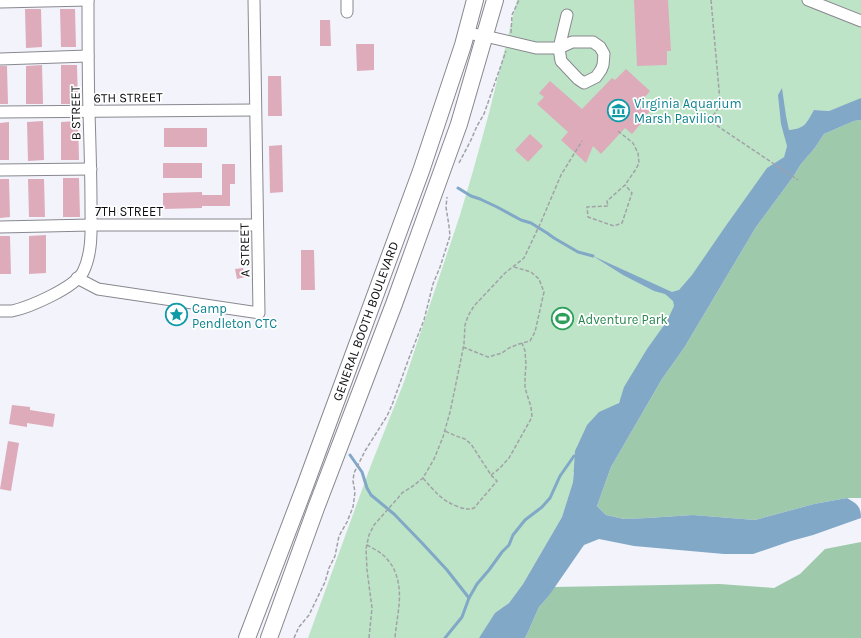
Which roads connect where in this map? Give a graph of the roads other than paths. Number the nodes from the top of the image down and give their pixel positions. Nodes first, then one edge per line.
1 (88, 0) edge
2 (254, 0) edge
3 (347, 0) edge
4 (475, 0) edge
5 (495, 0) edge
6 (808, 0) edge
7 (0, 2) edge
8 (347, 12) dead end
9 (567, 16) dead end
10 (861, 21) edge
11 (466, 33) junction
12 (485, 36) junction
13 (88, 56) junction
14 (0, 59) edge
15 (255, 110) junction
16 (0, 112) edge
17 (89, 112) junction
18 (91, 169) junction
19 (0, 170) edge
20 (91, 225) junction
21 (258, 225) junction
22 (0, 227) edge
23 (78, 278) junction
24 (0, 311) edge
25 (247, 638) edge
26 (269, 638) edge

1 - 7 street
1 - 13 street, B STREET
2 - 15 street, A STREET
3 - 8 street
4 - 11 highway, GENERAL BOOTH BOULEVARD
5 - 12 highway, GENERAL BOOTH BOULEVARD
6 - 10 street
9 - 12 street
11 - 12 street
11 - 25 highway, GENERAL BOOTH BOULEVARD
12 - 26 highway, GENERAL BOOTH BOULEVARD
13 - 14 street
13 - 17 street, B STREET
15 - 17 street, 6TH STREET
15 - 21 street, A STREET
16 - 17 street, 6TH STREET
17 - 18 street, B STREET
18 - 19 street
18 - 20 street, B STREET
20 - 21 street, 7TH STREET
20 - 22 street, 7TH STREET
20 - 23 street, B STREET
21 - 23 street, A STREET
23 - 24 street

